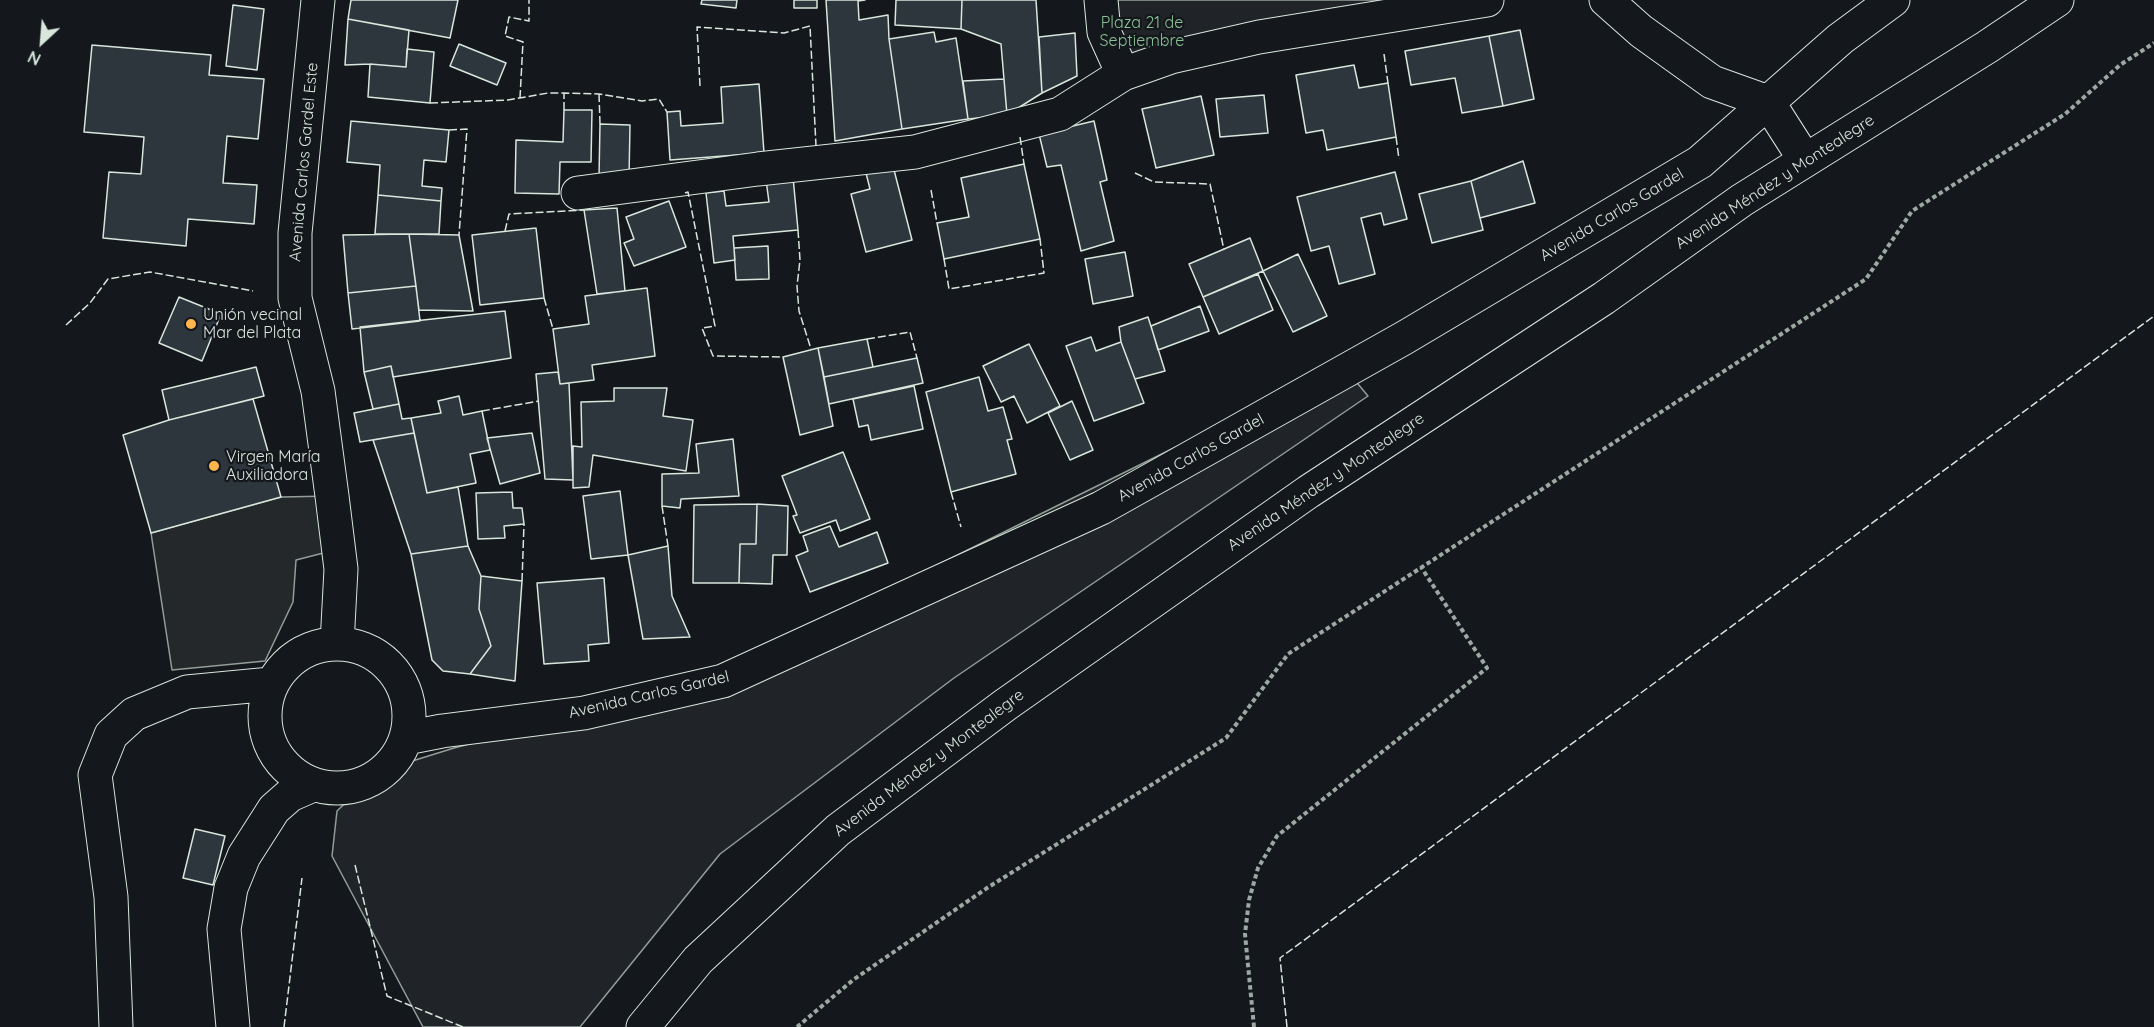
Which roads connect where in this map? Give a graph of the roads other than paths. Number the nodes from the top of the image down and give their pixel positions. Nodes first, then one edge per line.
1 (318, 0) edge
2 (1101, 0) edge
3 (1487, 0) edge
4 (1606, 0) edge
5 (1893, 0) edge
6 (2057, 0) edge
7 (1123, 74) junction
8 (1768, 102) junction
9 (1805, 160) junction
10 (578, 194) dead end
11 (337, 644) junction
12 (271, 684) junction
13 (406, 738) junction
14 (313, 785) junction
15 (116, 1027) edge
16 (233, 1027) edge
17 (643, 1027) edge

1 - 11 main road, Avenida Carlos Gardel Este
2 - 7 main road
3 - 7 main road
4 - 8 main road
5 - 8 main road, Avenida Carlos Gardel
6 - 9 main road, Avenida Méndez y Montealegre
7 - 10 main road
8 - 9 main road
8 - 13 main road, Avenida Carlos Gardel
9 - 17 main road, Avenida Méndez y Montealegre
11 - 12 main road
11 - 13 main road
12 - 14 main road
12 - 15 main road
13 - 14 main road
14 - 16 main road

